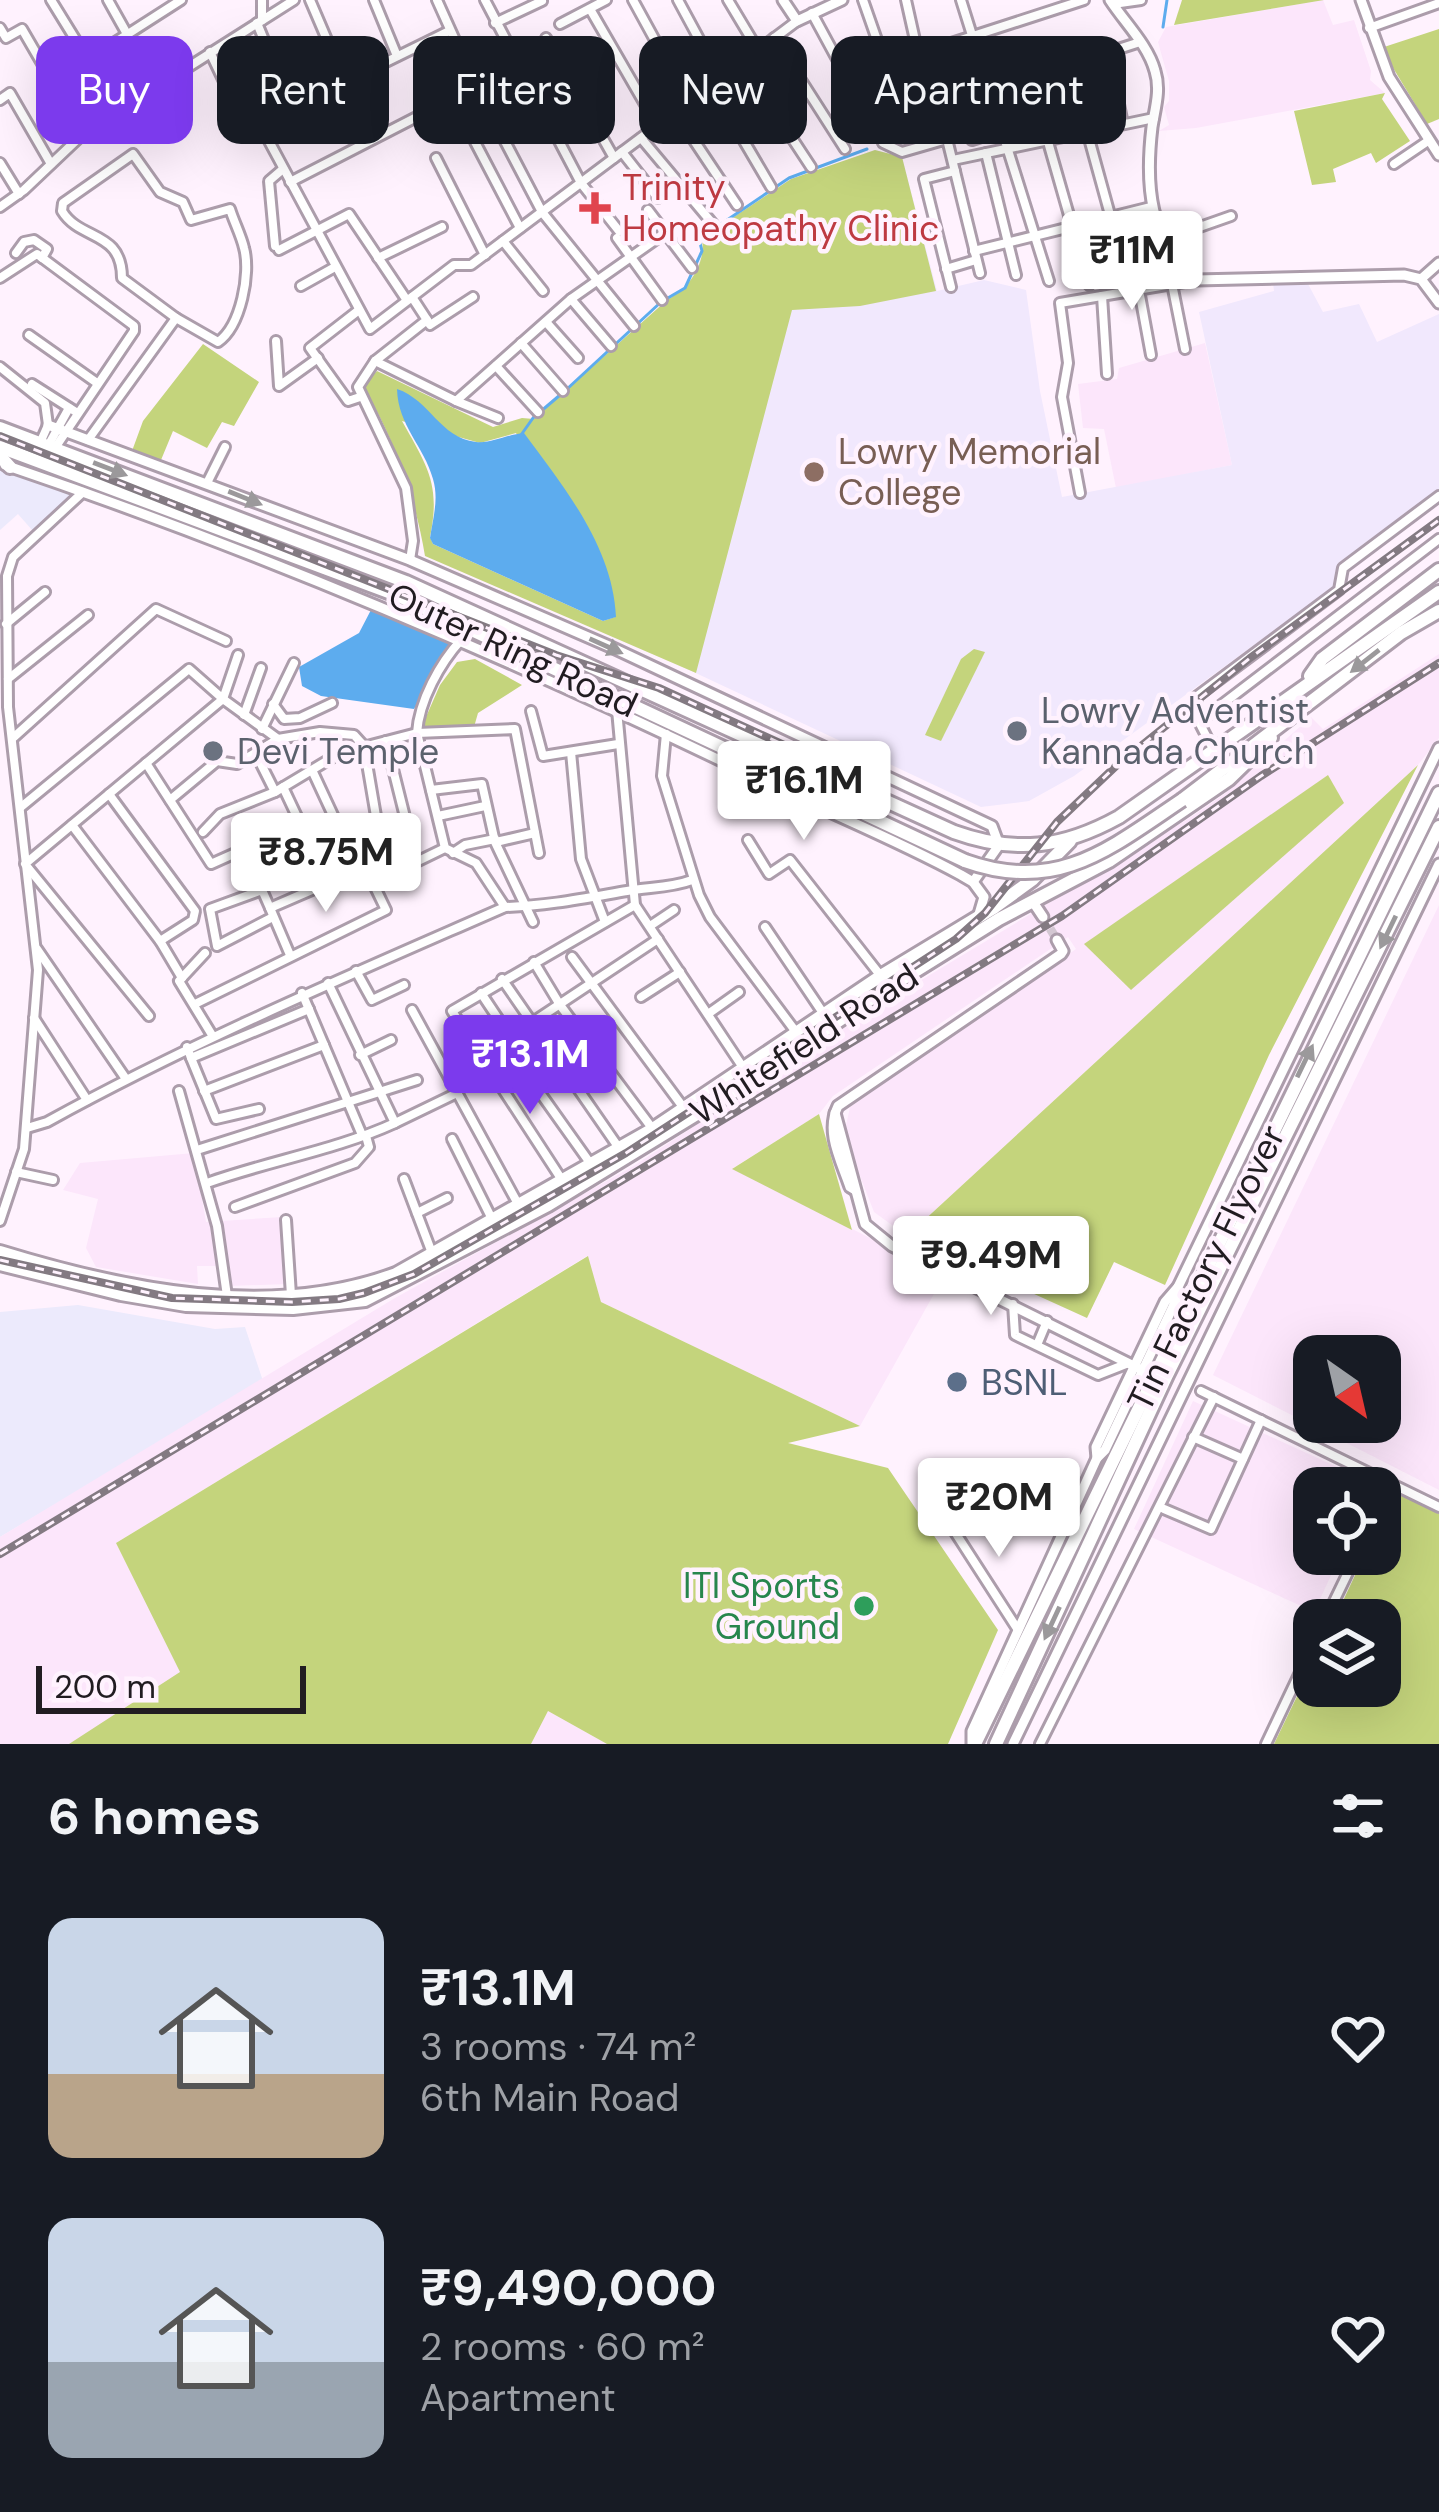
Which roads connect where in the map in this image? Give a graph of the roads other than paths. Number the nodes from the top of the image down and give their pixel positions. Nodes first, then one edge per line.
1 (51, 0) edge
2 (108, 0) edge
3 (262, 0) edge
4 (294, 0) edge
5 (310, 0) edge
6 (374, 0) edge
7 (436, 0) edge
8 (485, 0) edge
9 (606, 0) edge
10 (633, 0) edge
11 (678, 0) edge
12 (728, 0) edge
13 (783, 0) edge
14 (842, 0) edge
15 (863, 0) edge
16 (906, 0) edge
17 (962, 0) edge
18 (1084, 0) edge
19 (1142, 0) edge
20 (1360, 0) edge
21 (177, 1) edge
22 (542, 1) edge
23 (1112, 2) edge
24 (1439, 3) edge
25 (817, 7) edge
26 (590, 9) junction
27 (260, 21) junction
28 (797, 21) junction
29 (495, 23) junction
30 (560, 24) dead end
31 (0, 28) edge
32 (1369, 28) junction
33 (449, 31) junction
34 (128, 34) junction
35 (73, 36) edge
36 (125, 36) edge
37 (265, 36) edge
38 (325, 36) edge
39 (451, 36) edge
40 (653, 36) edge
41 (698, 36) edge
42 (750, 36) edge
43 (777, 36) edge
44 (876, 36) edge
45 (914, 36) edge
46 (972, 36) edge
47 (979, 36) edge
48 (831, 38) edge
49 (1143, 46) junction
50 (1126, 51) edge
51 (210, 52) junction
52 (36, 53) edge
53 (398, 56) junction
54 (389, 60) edge
55 (193, 63) edge
56 (217, 66) edge
57 (807, 90) edge
58 (639, 94) edge
59 (0, 100) edge
60 (1154, 118) junction
61 (413, 119) edge
62 (1126, 123) edge
63 (639, 139) edge
64 (1428, 141) junction
65 (72, 144) edge
66 (270, 144) edge
67 (476, 144) edge
68 (505, 144) edge
69 (611, 144) edge
70 (646, 144) edge
71 (696, 144) edge
72 (746, 144) edge
73 (796, 144) edge
74 (885, 144) edge
75 (930, 144) edge
76 (948, 144) edge
77 (1008, 144) edge
78 (1028, 144) edge
79 (1049, 144) edge
80 (1090, 144) edge
81 (1009, 148) junction
82 (845, 149) dead end
83 (986, 153) junction
84 (618, 155) junction
85 (1439, 155) edge
86 (436, 158) dead end
87 (953, 160) junction
88 (0, 163) edge
89 (51, 164) junction
90 (1394, 164) dead end
91 (811, 167) dead end
92 (283, 169) junction
93 (955, 171) junction
94 (290, 182) junction
95 (581, 183) junction
96 (771, 187) dead end
97 (19, 194) junction
98 (658, 198) dead end
99 (737, 205) dead end
100 (1151, 207) junction
101 (0, 208) edge
102 (648, 210) dead end
103 (542, 212) junction
104 (1231, 216) dead end
105 (1111, 217) junction
106 (712, 224) dead end
107 (1073, 226) junction
108 (442, 227) dead end
109 (520, 228) junction
110 (316, 230) junction
111 (665, 233) junction
112 (1036, 236) junction
113 (503, 241) junction
114 (1008, 242) junction
115 (16, 253) dead end
116 (485, 255) junction
117 (975, 255) junction
118 (42, 257) junction
119 (631, 257) junction
120 (378, 258) junction
121 (1439, 263) edge
122 (1179, 264) junction
123 (335, 267) junction
124 (692, 268) dead end
125 (946, 269) junction
126 (980, 273) dead end
127 (1016, 275) dead end
128 (0, 278) edge
129 (1421, 278) junction
130 (596, 280) junction
131 (1049, 280) dead end
132 (1196, 280) junction
133 (1172, 284) junction
134 (1089, 285) dead end
135 (301, 286) dead end
136 (951, 287) dead end
137 (1135, 290) junction
138 (543, 291) dead end
139 (1102, 296) junction
140 (473, 297) dead end
141 (409, 298) junction
142 (571, 299) junction
143 (662, 300) dead end
144 (1439, 303) edge
145 (359, 310) junction
146 (176, 319) junction
147 (427, 320) junction
148 (546, 322) junction
149 (634, 326) dead end
150 (29, 335) dead end
151 (276, 341) dead end
152 (521, 343) junction
153 (611, 346) dead end
154 (1185, 349) dead end
155 (1150, 356) dead end
156 (318, 358) junction
157 (578, 358) dead end
158 (375, 361) junction
159 (0, 363) edge
160 (496, 366) junction
161 (1107, 374) dead end
162 (97, 383) junction
163 (563, 391) dead end
164 (360, 397) junction
165 (456, 401) junction
166 (73, 410) junction
167 (538, 412) dead end
168 (498, 418) dead end
169 (0, 428) edge
170 (56, 428) junction
171 (87, 441) junction
172 (48, 445) junction
173 (0, 447) edge
174 (225, 447) dead end
175 (3, 462) edge
176 (207, 483) junction
177 (85, 490) junction
178 (1080, 493) dead end
179 (1439, 496) edge
180 (1439, 539) edge
181 (410, 560) junction
182 (1439, 570) edge
183 (45, 592) dead end
184 (1439, 592) edge
185 (1439, 610) edge
186 (88, 616) dead end
187 (6, 624) junction
188 (226, 640) dead end
189 (461, 640) junction
190 (238, 655) dead end
191 (294, 663) dead end
192 (3, 668) edge
193 (261, 668) dead end
194 (8, 680) junction
195 (1306, 682) junction
196 (223, 699) junction
197 (272, 703) junction
198 (332, 703) dead end
199 (4, 708) edge
200 (617, 710) junction
201 (531, 711) dead end
202 (244, 715) junction
203 (1293, 716) junction
204 (1199, 722) junction
205 (262, 729) junction
206 (417, 733) junction
207 (667, 734) junction
208 (14, 737) junction
209 (278, 739) junction
210 (386, 741) junction
211 (618, 744) junction
212 (364, 746) junction
213 (1439, 748) edge
214 (572, 752) junction
215 (1214, 752) junction
216 (256, 755) junction
217 (146, 763) junction
218 (312, 770) junction
219 (279, 789) junction
220 (431, 790) junction
221 (1439, 793) edge
222 (109, 794) junction
223 (170, 800) junction
224 (485, 806) junction
225 (20, 808) junction
226 (438, 816) junction
227 (377, 822) dead end
228 (301, 824) junction
229 (72, 825) junction
230 (338, 826) junction
231 (1439, 827) edge
232 (203, 832) dead end
233 (536, 833) junction
234 (308, 840) junction
235 (495, 840) junction
236 (748, 840) dead end
237 (1070, 841) junction
238 (999, 844) junction
239 (285, 851) dead end
240 (449, 851) junction
241 (539, 853) dead end
242 (26, 864) junction
243 (411, 864) junction
244 (1439, 864) edge
245 (356, 871) junction
246 (692, 880) junction
247 (973, 882) junction
248 (373, 883) junction
249 (631, 890) junction
250 (594, 898) junction
251 (1034, 902) junction
252 (635, 905) junction
253 (505, 907) junction
254 (525, 909) junction
255 (674, 910) dead end
256 (272, 912) junction
257 (1042, 917) tunnel mouth
258 (974, 920) junction
259 (532, 922) dead end
260 (605, 922) junction
261 (649, 926) junction
262 (765, 927) dead end
263 (658, 939) junction
264 (160, 941) junction
265 (36, 948) junction
266 (205, 953) dead end
267 (290, 955) junction
268 (572, 957) dead end
269 (534, 962) junction
270 (356, 971) junction
271 (680, 972) junction
272 (881, 976) junction
273 (182, 978) junction
274 (502, 980) junction
275 (328, 983) junction
276 (590, 983) junction
277 (404, 986) dead end
278 (739, 992) dead end
279 (302, 993) junction
280 (481, 993) junction
281 (640, 997) dead end
282 (195, 1004) junction
283 (560, 1005) junction
284 (309, 1010) junction
285 (412, 1010) dead end
286 (708, 1014) junction
287 (824, 1015) junction
288 (149, 1016) dead end
289 (34, 1017) junction
290 (533, 1023) junction
291 (796, 1032) junction
292 (212, 1035) junction
293 (391, 1040) dead end
294 (507, 1040) junction
295 (324, 1045) junction
296 (187, 1047) junction
297 (359, 1055) junction
298 (480, 1057) junction
299 (191, 1058) junction
300 (745, 1070) junction
301 (126, 1079) junction
302 (417, 1080) dead end
303 (872, 1082) junction
304 (204, 1090) junction
305 (378, 1090) junction
306 (178, 1091) dead end
307 (455, 1094) junction
308 (87, 1100) junction
309 (349, 1101) junction
310 (684, 1108) junction
311 (259, 1109) dead end
312 (395, 1123) junction
313 (26, 1128) junction
314 (653, 1129) junction
315 (364, 1136) junction
316 (452, 1138) dead end
317 (197, 1150) junction
318 (623, 1154) junction
319 (592, 1166) junction
320 (16, 1172) junction
321 (404, 1178) dead end
322 (52, 1180) dead end
323 (563, 1182) junction
324 (207, 1183) junction
325 (446, 1198) dead end
326 (236, 1207) dead end
327 (520, 1207) junction
328 (417, 1213) junction
329 (286, 1220) dead end
330 (0, 1221) edge
331 (494, 1222) junction
332 (0, 1252) edge
333 (436, 1260) junction
334 (0, 1264) edge
335 (292, 1295) junction
336 (226, 1296) junction
337 (1013, 1304) junction
338 (1047, 1321) junction
339 (1036, 1345) junction
340 (1134, 1367) junction
341 (1201, 1391) dead end
342 (1214, 1397) junction
343 (1262, 1420) junction
344 (1193, 1437) junction
345 (1243, 1459) junction
346 (1357, 1467) edge
347 (1401, 1489) edge
348 (1439, 1508) edge
349 (1164, 1509) dead end
350 (942, 1512) dead end
351 (1018, 1631) junction
352 (1293, 1687) edge
353 (1003, 1743) edge
354 (974, 1744) edge
355 (1040, 1744) edge
356 (1266, 1744) edge

1 - 35 street
2 - 34 street
3 - 27 street
4 - 27 street
5 - 38 street
6 - 53 street
7 - 33 street
8 - 29 street
9 - 26 street
10 - 40 street
11 - 41 street
12 - 42 street
13 - 28 street
14 - 25 street
15 - 44 street
16 - 45 street
17 - 46 street
18 - 47 street
19 - 23 street
20 - 32 street
21 - 34 street
22 - 29 street
23 - 49 street
24 - 32 street
25 - 28 street
25 - 48 street
26 - 30 street
26 - 58 street
27 - 37 street
27 - 51 street
28 - 43 street
29 - 95 street
31 - 52 street
32 - 64 street
33 - 39 street
33 - 53 street
34 - 36 street
49 - 50 street
49 - 60 street
51 - 55 street
51 - 56 street
53 - 54 street
57 - 82 street
59 - 89 street
60 - 62 street
60 - 100 street
61 - 94 street
63 - 84 street
64 - 85 street
64 - 90 street
65 - 89 street
66 - 92 street
67 - 109 street
68 - 103 street
69 - 84 street
70 - 106 street
71 - 99 street
72 - 96 street
73 - 91 street
74 - 75 street
76 - 87 street
77 - 81 street
78 - 81 street
79 - 107 street
80 - 105 street
81 - 83 street
81 - 112 street
83 - 87 street
83 - 114 street
84 - 95 street
84 - 98 street
86 - 116 street
87 - 93 street
88 - 97 street
89 - 97 street
92 - 94 street
92 - 110 street
93 - 117 street
93 - 125 street
94 - 110 street
95 - 103 street
95 - 119 street
97 - 101 street
100 - 105 street
100 - 122 street
102 - 111 street
103 - 109 street
103 - 130 street
104 - 122 street
105 - 107 street
105 - 137 street
107 - 112 street
107 - 134 street
108 - 120 street
109 - 113 street
110 - 120 street
110 - 123 street
111 - 119 street
111 - 124 street
112 - 114 street
112 - 131 street
113 - 116 street
113 - 138 street
114 - 117 street
114 - 127 street
115 - 118 street
116 - 141 street
117 - 125 street
117 - 126 street
118 - 128 street
118 - 162 street
119 - 130 street
119 - 143 street
120 - 141 street
121 - 129 street
122 - 132 street
123 - 135 street
123 - 145 street
125 - 136 street
129 - 132 street
129 - 144 street
130 - 142 street
130 - 149 street
132 - 133 street
133 - 137 street
133 - 154 street
137 - 139 street
137 - 155 street
139 - 161 street
139 - 178 street
140 - 147 street
141 - 145 street
141 - 147 street
142 - 148 street
142 - 153 street
145 - 156 street
146 - 146 street
146 - 171 street
147 - 158 street
148 - 152 street
148 - 157 street
150 - 162 street
151 - 156 street
152 - 160 street
152 - 163 street
156 - 164 street
158 - 164 street
158 - 165 street
159 - 166 street
159 - 170 street
160 - 165 street
160 - 167 street
162 - 166 street
164 - 181 street
165 - 168 street
166 - 170 street
169 - 172 main road, Outer Ring Road
170 - 171 street
170 - 172 street
170 - 172 street
171 - 176 street
172 -> 238 main road, Outer Ring Road
173 - 203 main road, Outer Ring Road, bridge
174 - 176 street
175 - 177 street
176 -> 181 street
177 - 187 street
177 - 189 street
179 - 204 street
180 - 204 street
181 -> 238 street
182 - 195 main road, Outer Ring Road
183 - 187 street
184 - 195 main road, Outer Ring Road
185 -> 203 main road, Outer Ring Road
186 - 194 street
187 - 192 street
188 - 208 street
189 - 200 street
189 - 206 street
190 - 196 street
191 - 197 street
192 - 194 street
193 - 202 street
194 - 199 street
195 - 215 main road, Outer Ring Road
196 - 202 street
196 - 217 street
196 - 225 street
197 - 198 street
197 - 205 street
199 - 208 street
200 - 207 street
200 - 211 street
201 - 214 street
202 - 205 street
203 - 251 main road, Whitefield Road
204 - 215 street
205 - 209 street
206 - 210 street
206 - 220 street
206 - 233 street
207 - 246 street
207 - 247 street
208 - 225 street
209 - 212 street
209 - 216 street
210 - 212 street
210 - 243 street
211 - 214 street
211 - 249 street
212 - 218 street
212 - 227 street
213 - 340 street
214 - 250 street
215 - 237 main road, Outer Ring Road
216 - 219 street
216 - 223 street
217 - 222 street
217 - 223 street
218 - 219 street
218 - 230 street
219 - 228 street
219 - 232 street
220 - 224 street
220 - 226 street
354 -> 221 main road, Tin Factory Flyover
222 - 229 street
222 - 264 street
223 - 228 street
224 - 226 street
224 - 235 street
225 - 242 street
226 - 240 street
228 - 234 street
229 - 242 street
229 - 264 street
230 - 234 street
230 - 245 street
231 -> 353 main road, Tin Factory Flyover
233 - 235 street
233 - 241 street
234 - 239 street
235 - 240 street
235 - 254 street
236 - 272 street
237 - 238 main road, Outer Ring Road
237 - 258 main road, Whitefield Road
238 - 247 street
240 - 243 street
240 - 253 street
242 - 265 street
242 - 288 street
243 - 248 street
244 - 353 street
245 - 248 street
245 - 256 street
246 - 249 street
246 - 291 street
247 - 258 street
248 - 267 street
249 - 250 street
249 - 252 street
250 - 254 street
250 - 260 street
251 - 257 street
251 - 318 main road, Whitefield Road
252 - 260 street
252 - 261 street
253 - 254 street
253 - 270 street
254 - 259 street
255 - 261 street
256 - 256 street
256 - 267 street
258 - 272 main road, Whitefield Road
260 - 269 street
261 - 263 street
262 - 287 street
263 - 271 street
263 - 276 street
264 - 273 street
265 - 289 street
265 - 301 street
266 - 273 street
267 - 282 street
268 - 276 street
269 - 274 street
269 - 283 street
270 - 275 street
270 - 277 street
271 - 281 street
271 - 286 street
272 - 287 main road, Whitefield Road
273 - 282 street
274 - 280 street
274 - 290 street
275 - 279 street
275 - 297 street
276 - 283 street
276 - 310 street
278 - 286 street
279 - 284 street
279 - 292 street
280 - 294 street
280 - 298 street
282 - 292 street
283 - 290 street
283 - 314 street
284 - 295 street
284 - 299 street
285 - 307 street
286 - 300 street
287 - 291 main road, Whitefield Road
289 - 308 street
289 - 313 street
290 - 294 street
290 - 318 street
291 - 300 main road, Whitefield Road
292 - 296 street
293 - 297 street
294 - 298 street
294 - 319 street
295 - 304 street
295 - 309 street
296 - 299 street
296 - 301 street
297 - 305 street
298 - 323 street
299 - 304 street
300 - 310 main road, Whitefield Road
301 - 308 street
302 - 305 street
303 - 303 street
303 - 337 street
304 - 311 street
305 - 309 street
305 - 312 street
306 - 317 street
307 - 312 street
307 - 327 street
308 - 313 street
309 - 315 street
309 - 317 street
310 - 314 main road, Whitefield Road
312 - 315 street
313 - 320 street
314 - 318 main road, Whitefield Road
315 - 324 street
315 - 326 street
316 - 331 street
317 - 324 street
318 - 319 main road, Whitefield Road
318 - 333 main road, Whitefield Road
319 - 323 main road, Whitefield Road
320 - 322 street
320 - 330 street
321 - 328 street
323 - 327 main road, Whitefield Road
324 - 336 street
325 - 328 street
327 - 331 main road, Whitefield Road
328 - 333 street
329 - 335 street
331 - 333 main road, Whitefield Road
332 - 336 main road, Whitefield Road
333 - 334 main road, Whitefield Road
333 - 335 main road, Whitefield Road
335 - 336 main road, Whitefield Road
337 - 338 street
337 - 339 street
338 - 339 street
338 - 340 street
339 - 340 street
340 - 351 street
341 - 342 street
342 - 343 street
342 - 344 street
343 - 345 street
343 - 346 street
344 - 345 street
344 - 355 street
345 - 349 street
347 - 348 street
350 - 351 street
351 - 354 street
352 - 356 street

